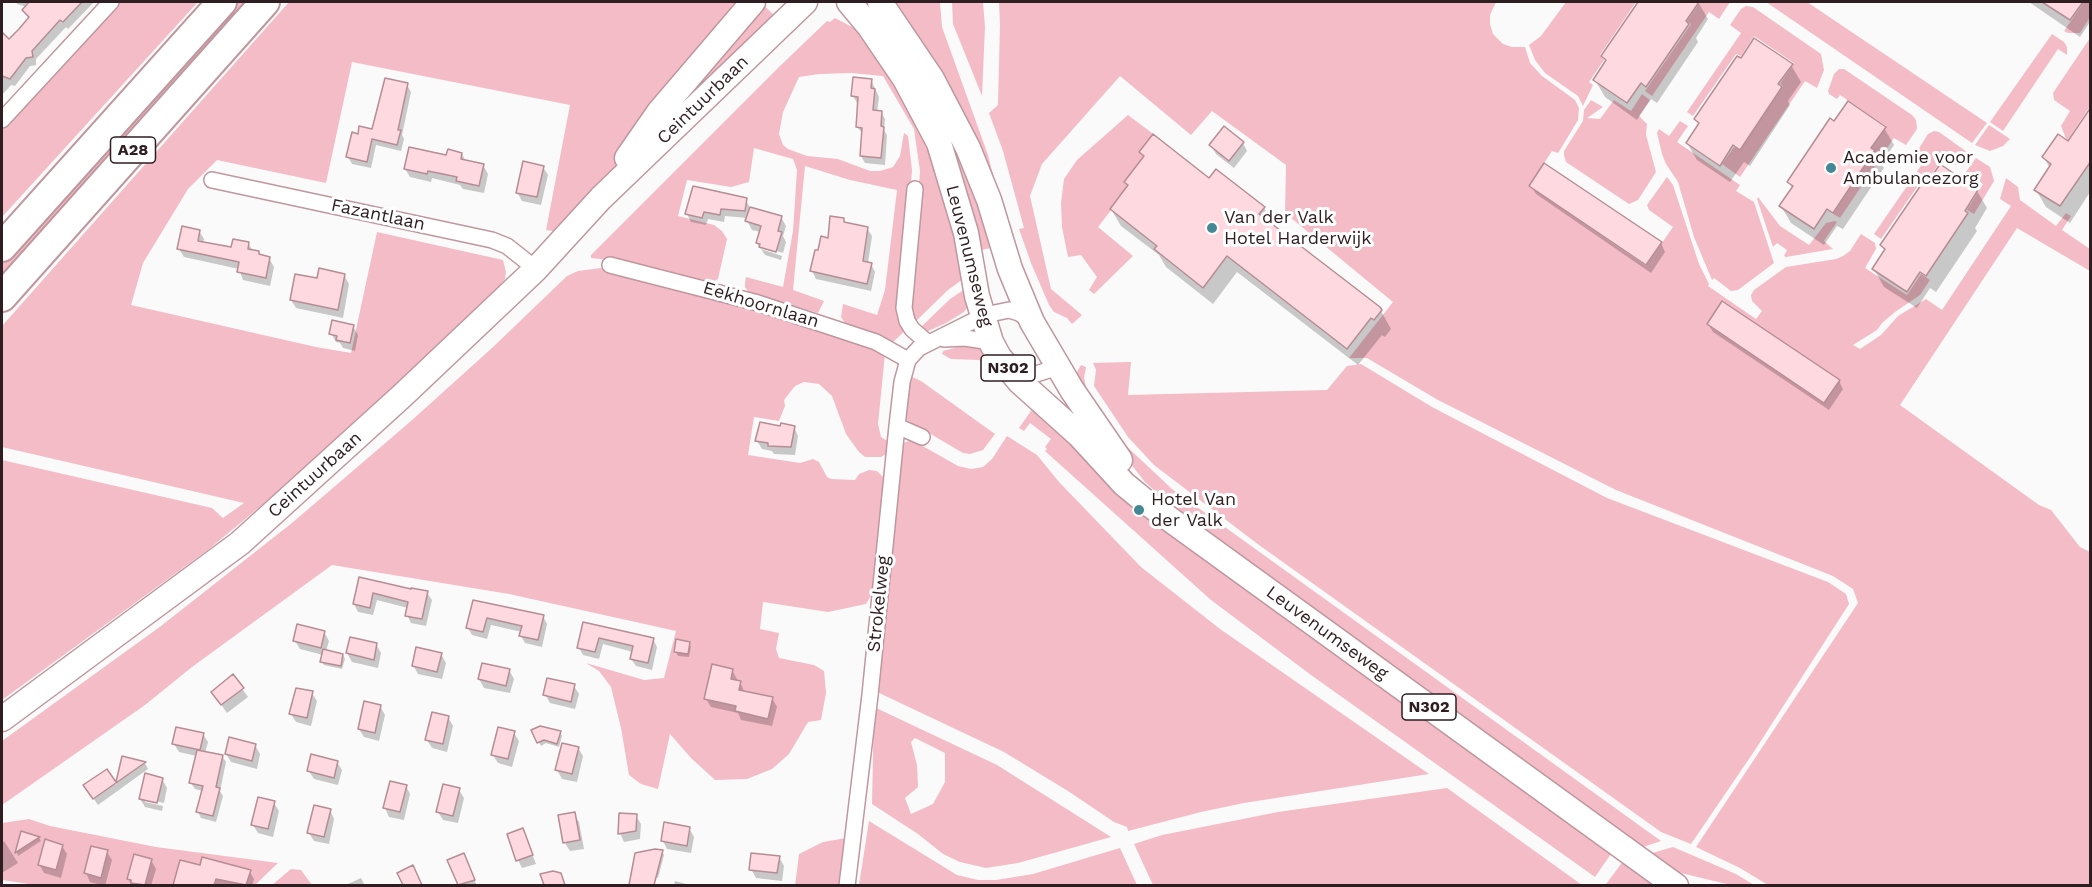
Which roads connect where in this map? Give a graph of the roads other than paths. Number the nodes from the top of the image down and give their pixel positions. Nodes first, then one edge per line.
1 (111, 2) edge
2 (222, 2) edge
3 (265, 2) edge
4 (753, 2) edge
5 (805, 2) edge
6 (849, 2) edge
7 (879, 2) edge
8 (2, 120) edge
9 (212, 180) dead end
10 (915, 189) dead end
11 (601, 198) junction
12 (2, 247) edge
13 (610, 265) dead end
14 (536, 269) junction
15 (2, 297) edge
16 (982, 316) junction
17 (1032, 322) junction
18 (933, 341) junction
19 (991, 342) junction
20 (908, 360) junction
21 (1058, 367) junction
22 (1009, 369) junction
23 (897, 426) junction
24 (922, 437) dead end
25 (1181, 529) junction
26 (2, 719) edge
27 (847, 885) edge
28 (1676, 885) edge

1 - 8 street
2 - 12 highway, A28
3 - 15 highway, A28
4 - 11 main road, Ceintuurbaan
5 - 11 main road, Ceintuurbaan
6 - 16 main road, Leuvenumseweg / N302
7 - 17 main road, Leuvenumseweg / N302
9 - 14 street, Fazantlaan
10 - 18 street, Leuvenumseweg
11 - 14 main road, Ceintuurbaan
13 - 20 street, Eekhoornlaan
14 - 26 main road, Ceintuurbaan
16 - 17 street
16 - 18 street
16 - 19 main road, Leuvenumseweg / N302
17 - 21 main road, Leuvenumseweg / N302
18 - 19 street
18 - 20 street
19 - 22 main road, Leuvenumseweg / N302
20 - 23 street, Strokelweg
21 - 22 street
21 - 25 main road, Leuvenumseweg / N302
22 - 25 main road, Leuvenumseweg / N302
23 - 24 street
23 - 27 street, Strokelweg
25 - 28 main road, Leuvenumseweg / N302

